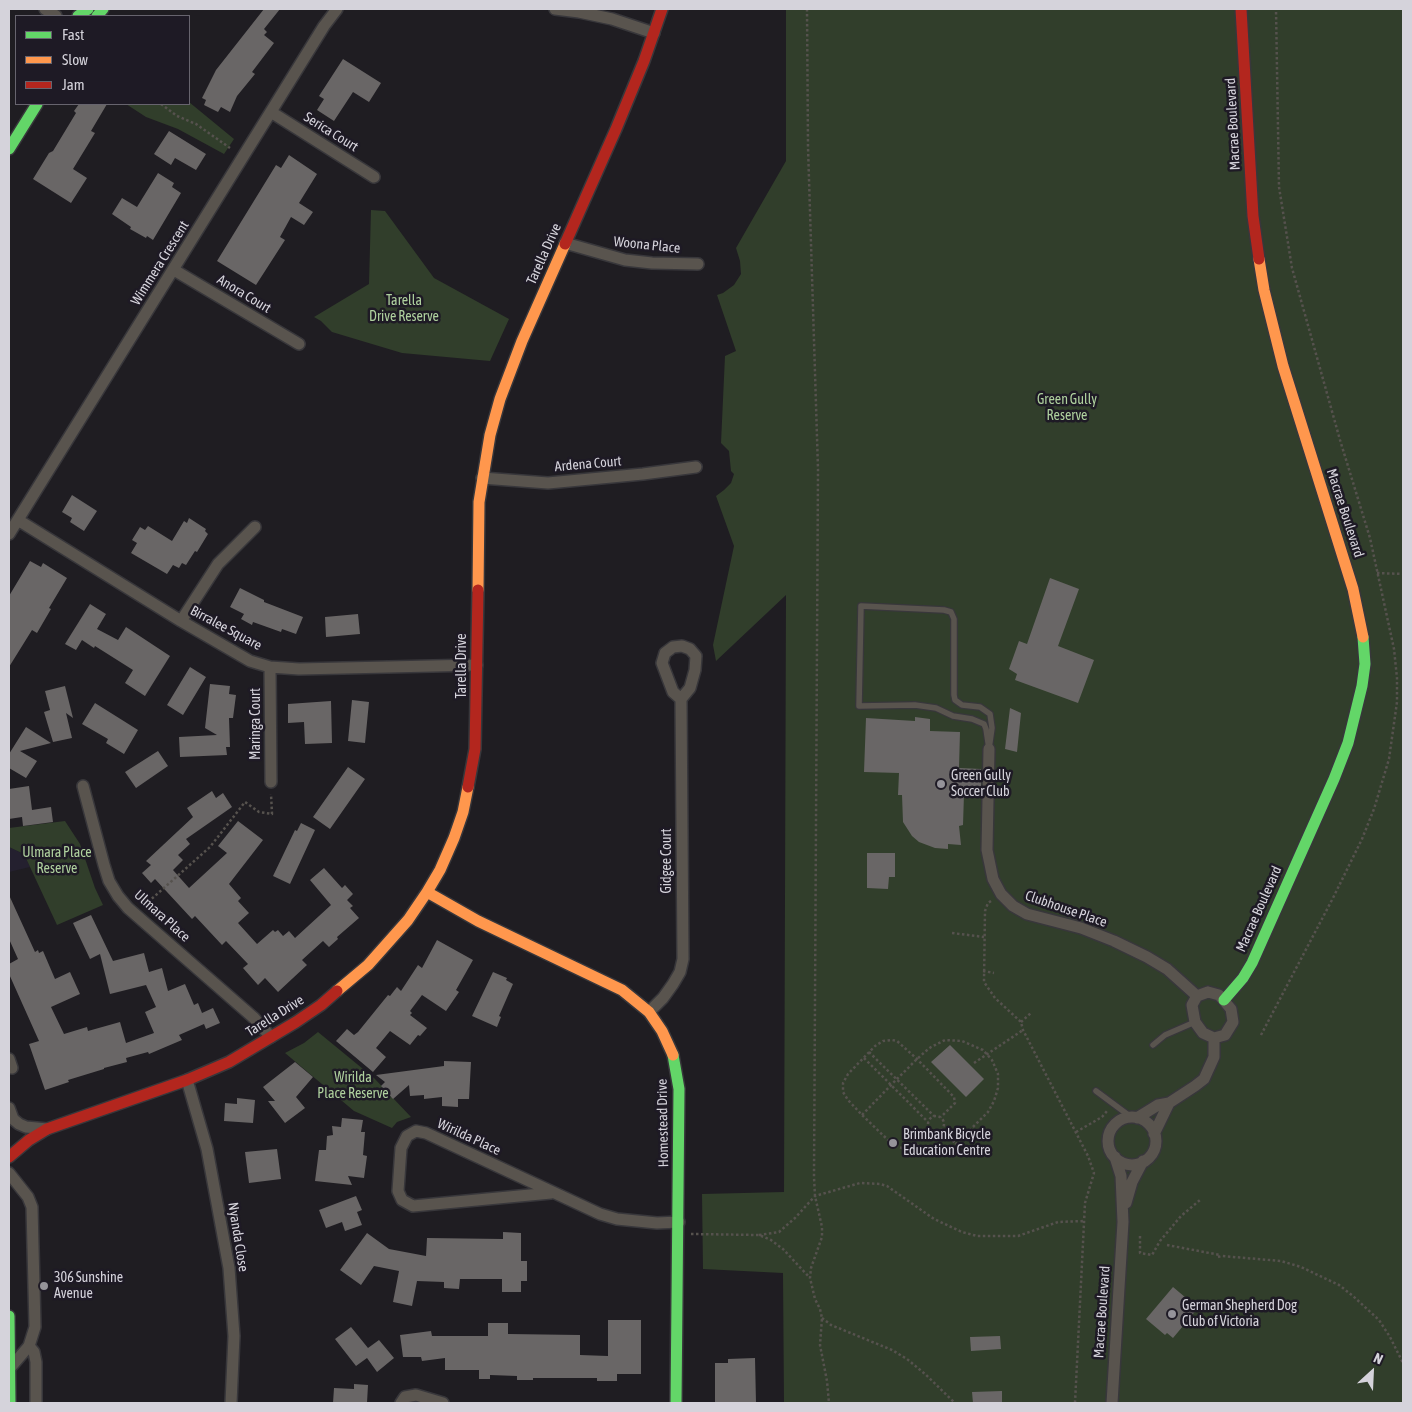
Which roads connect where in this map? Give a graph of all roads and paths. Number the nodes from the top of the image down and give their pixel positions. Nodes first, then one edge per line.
1 (337, 9) edge
2 (555, 9) edge
3 (662, 9) edge
4 (808, 9) edge
5 (1241, 9) edge
6 (654, 33) junction
7 (36, 105) edge
8 (162, 105) edge
9 (272, 112) junction
10 (9, 148) edge
11 (230, 148) dead end
12 (374, 177) dead end
13 (565, 243) junction
14 (698, 264) dead end
15 (174, 270) junction
16 (299, 344) dead end
17 (696, 466) dead end
18 (482, 478) junction
19 (18, 520) junction
20 (256, 527) dead end
21 (9, 534) edge
22 (1376, 573) dead end
23 (1403, 574) edge
24 (181, 621) junction
25 (477, 665) junction
26 (270, 667) junction
27 (681, 699) dead end
28 (989, 749) junction
29 (271, 782) joint
30 (82, 786) dead end
31 (427, 892) junction
32 (1002, 894) junction
33 (144, 922) junction
34 (952, 933) dead end
35 (984, 937) junction
36 (983, 971) junction
37 (994, 973) dead end
38 (1291, 979) dead end
39 (1197, 996) junction
40 (1224, 1000) junction
41 (649, 1012) junction
42 (1032, 1012) dead end
43 (1021, 1022) junction
44 (1195, 1022) junction
45 (1023, 1030) junction
46 (1261, 1035) dead end
47 (272, 1037) junction
48 (1214, 1038) junction
49 (1153, 1045) dead end
50 (868, 1052) junction
51 (987, 1054) junction
52 (863, 1057) junction
53 (917, 1059) junction
54 (974, 1063) dead end
55 (186, 1080) junction
56 (896, 1080) junction
57 (891, 1085) junction
58 (1096, 1090) dead end
59 (1169, 1103) junction
60 (1113, 1104) junction
61 (9, 1108) edge
62 (862, 1115) junction
63 (934, 1116) junction
64 (941, 1117) junction
65 (1134, 1117) junction
66 (928, 1122) junction
67 (47, 1129) junction
68 (929, 1129) junction
69 (942, 1130) junction
70 (1076, 1132) junction
71 (1154, 1134) junction
72 (956, 1144) junction
73 (916, 1152) junction
74 (9, 1157) edge
75 (1115, 1157) junction
76 (1143, 1161) junction
77 (9, 1173) edge
78 (552, 1193) junction
79 (815, 1196) junction
80 (1200, 1200) dead end
81 (1084, 1221) junction
82 (1123, 1222) junction
83 (679, 1228) junction
84 (759, 1235) junction
85 (1140, 1236) dead end
86 (1166, 1245) dead end
87 (810, 1278) junction
88 (9, 1316) edge
89 (822, 1318) junction
90 (29, 1346) junction
91 (1403, 1363) edge
92 (10, 1368) edge
93 (10, 1403) edge
94 (36, 1403) edge
95 (231, 1403) edge
96 (401, 1403) edge
97 (443, 1403) edge
98 (676, 1403) edge
99 (829, 1403) edge
100 (955, 1403) edge
101 (1075, 1403) edge
102 (1112, 1403) edge

1 - 9 street, Wimmera Crescent
2 - 6 street
3 - 6 street, Tarella Drive
4 - 79 path
5 - 40 street, Macrae Boulevard
6 - 13 street, Tarella Drive
7 - 10 street
8 - 11 path
9 - 12 street, Serica Court
9 - 15 street, Wimmera Crescent
13 - 14 street, Woona Place
13 - 18 street, Tarella Drive
15 - 16 street, Anora Court
15 - 19 street, Wimmera Crescent
17 - 18 street, Ardena Court
18 - 25 street, Tarella Drive
19 - 21 street, Wimmera Crescent
19 - 24 street, Birralee Square
20 - 24 street
22 - 23 path
24 - 26 street, Birralee Square
25 - 26 street, Birralee Square
25 - 31 street, Tarella Drive
26 - 29 street, Maringa Court
27 - 41 street, Gidgee Court
28 - 28 lane
28 - 32 street, Clubhouse Place
29 - 33 path
30 - 33 street, Ulmara Place
31 - 41 street, Homestead Drive
31 - 47 street, Tarella Drive
32 - 35 path
32 - 39 street, Clubhouse Place
33 - 47 street, Ulmara Place
34 - 35 path
35 - 36 path
36 - 37 path
36 - 43 path
38 - 46 path
39 - 40 street
39 - 44 street
40 - 48 street
41 - 83 street, Homestead Drive
42 - 43 path
43 - 45 path
44 - 48 street
44 - 49 lane
45 - 51 path
45 - 70 path
47 - 55 street, Tarella Drive
48 - 59 street
50 - 52 path
50 - 53 path
50 - 56 path
51 - 53 path
51 - 54 path
51 - 72 path
52 - 57 path
52 - 62 path
53 - 56 path
53 - 64 path
55 - 67 street, Tarella Drive
55 - 95 street, Nyanda Close
56 - 57 path
56 - 63 path
57 - 62 path
57 - 66 path
58 - 60 lane
59 - 65 street
59 - 71 street
60 - 65 lane
60 - 70 path
61 - 67 street, Tarella Drive
62 - 73 path
63 - 64 path
63 - 66 path
64 - 69 path
65 - 71 street
65 - 75 street
66 - 68 path
67 - 74 street, Tarella Drive
68 - 69 path
68 - 73 path
69 - 72 path
70 - 81 path
71 - 76 street
72 - 73 path
75 - 76 street
75 - 82 street, Macrae Boulevard
76 - 82 street, Macrae Boulevard
77 - 90 street
78 - 78 street, Wirilda Place
78 - 83 street, Wirilda Place
79 - 81 path
79 - 84 path
79 - 87 path
80 - 85 path
81 - 101 path
82 - 102 street, Macrae Boulevard
83 - 84 path
83 - 98 street, Homestead Drive
84 - 87 path
86 - 91 path
87 - 89 path
88 - 92 street
89 - 99 path
89 - 100 path
90 - 92 street
90 - 94 street
92 - 93 street
96 - 97 street

